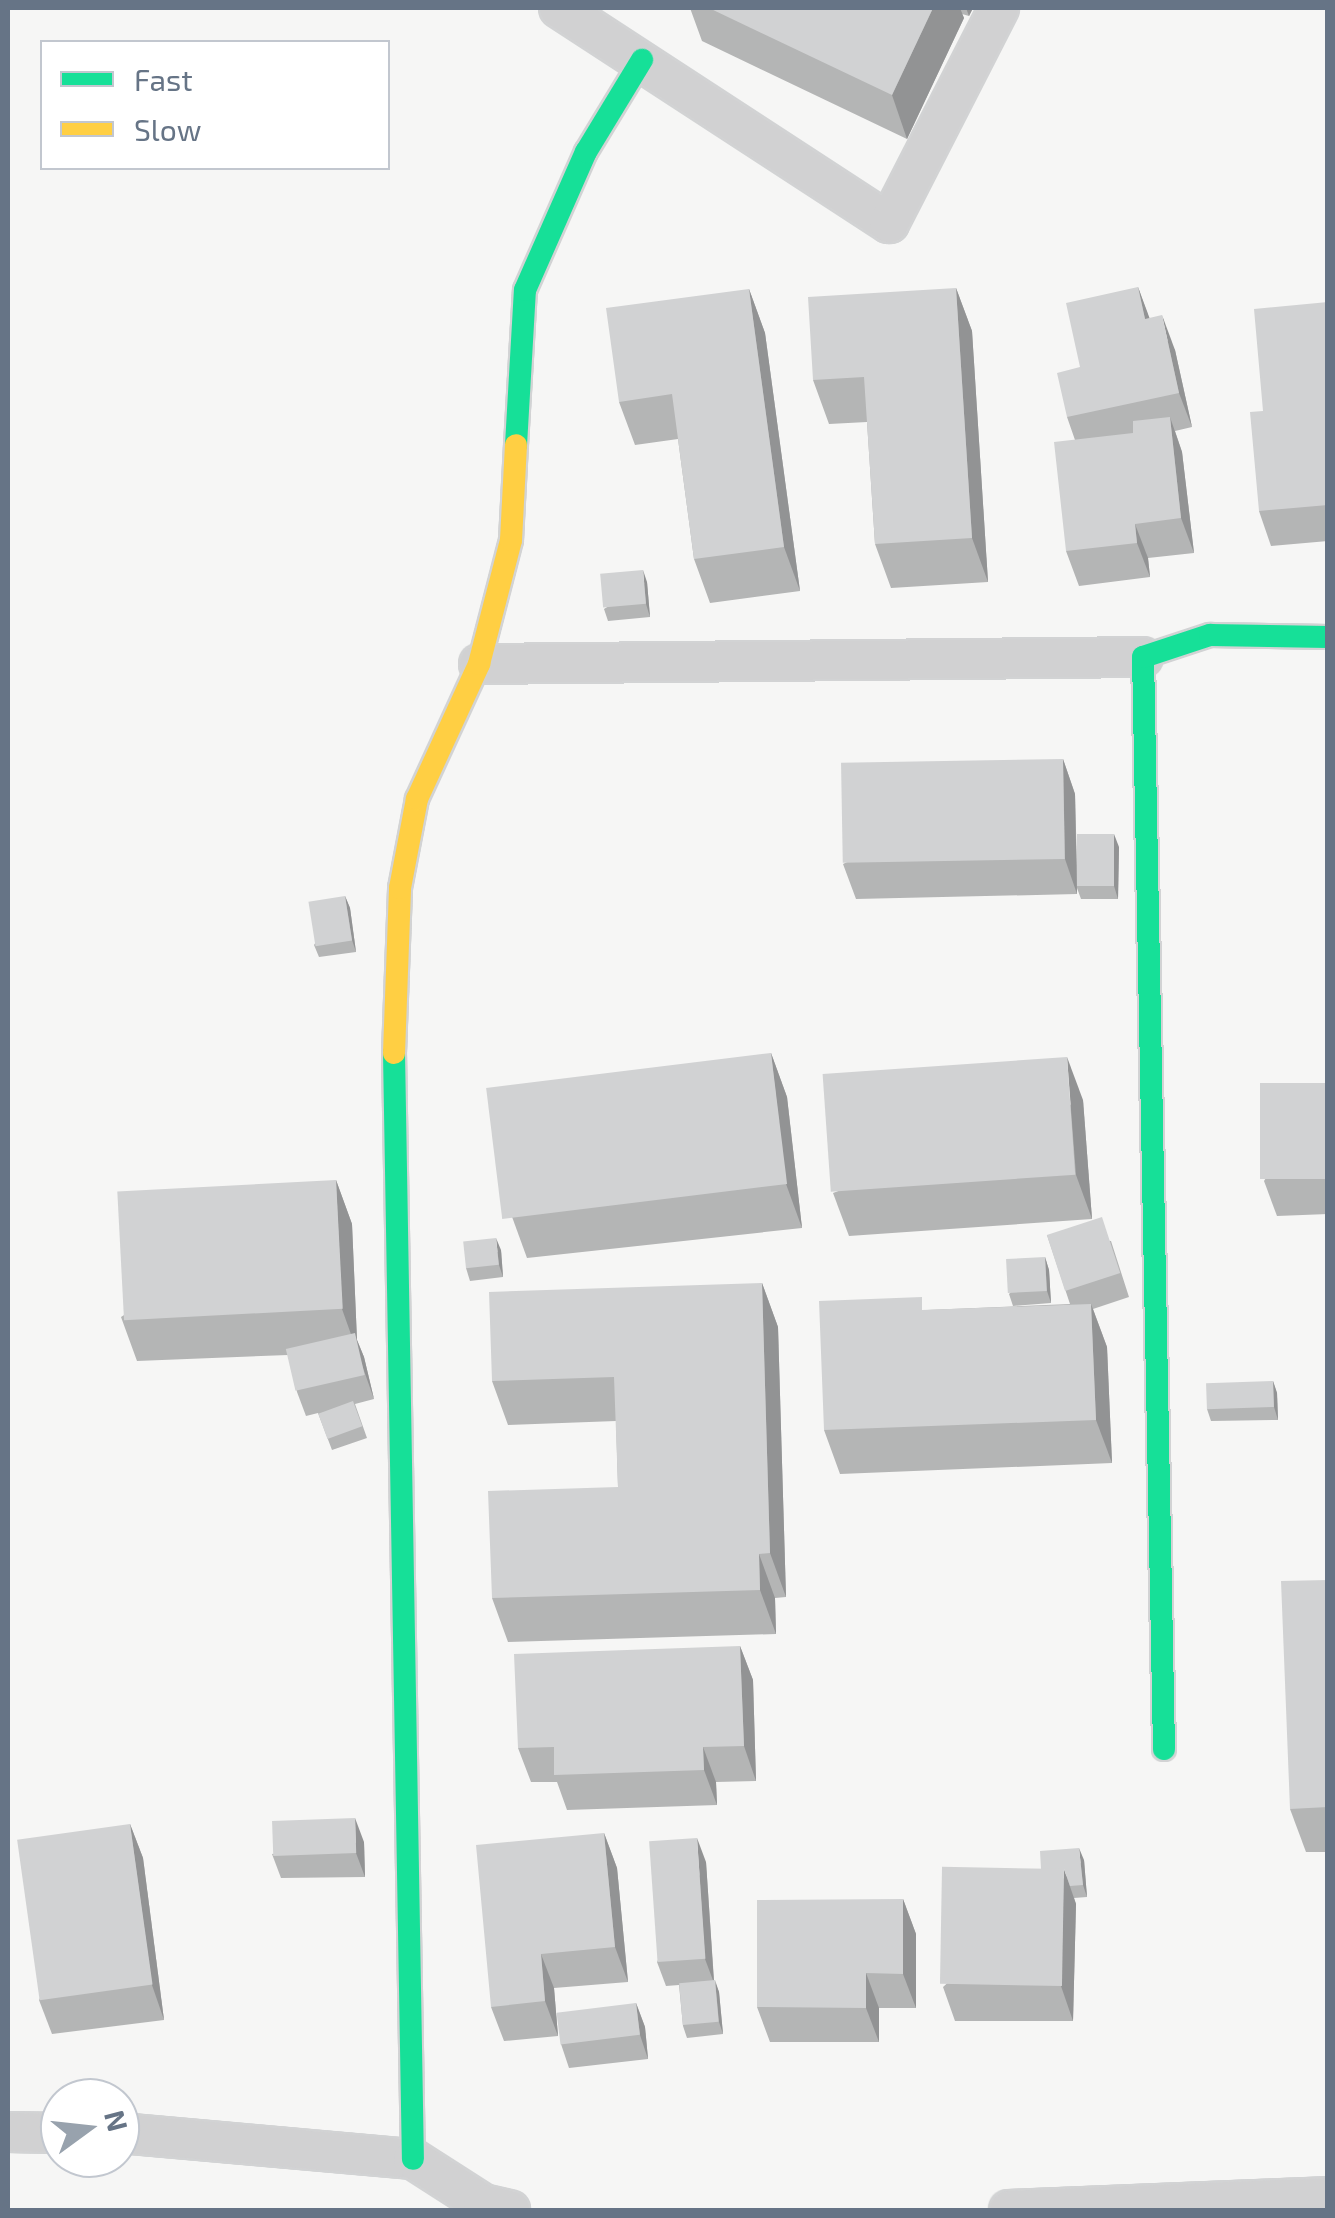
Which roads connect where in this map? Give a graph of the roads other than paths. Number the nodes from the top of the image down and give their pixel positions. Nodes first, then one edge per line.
1 (559, 8) edge
2 (998, 8) edge
3 (642, 60) junction
4 (1328, 637) edge
5 (1143, 657) junction
6 (480, 664) junction
7 (1164, 1749) dead end
8 (8, 2132) edge
9 (40, 2133) edge
10 (140, 2136) edge
11 (414, 2159) junction
12 (1328, 2197) edge
13 (510, 2210) edge
14 (1009, 2210) edge

1 - 3 street
2 - 3 street
3 - 6 street
4 - 5 street
5 - 6 street
5 - 7 street
6 - 11 street
8 - 9 street
10 - 11 street
11 - 13 street
12 - 14 street

